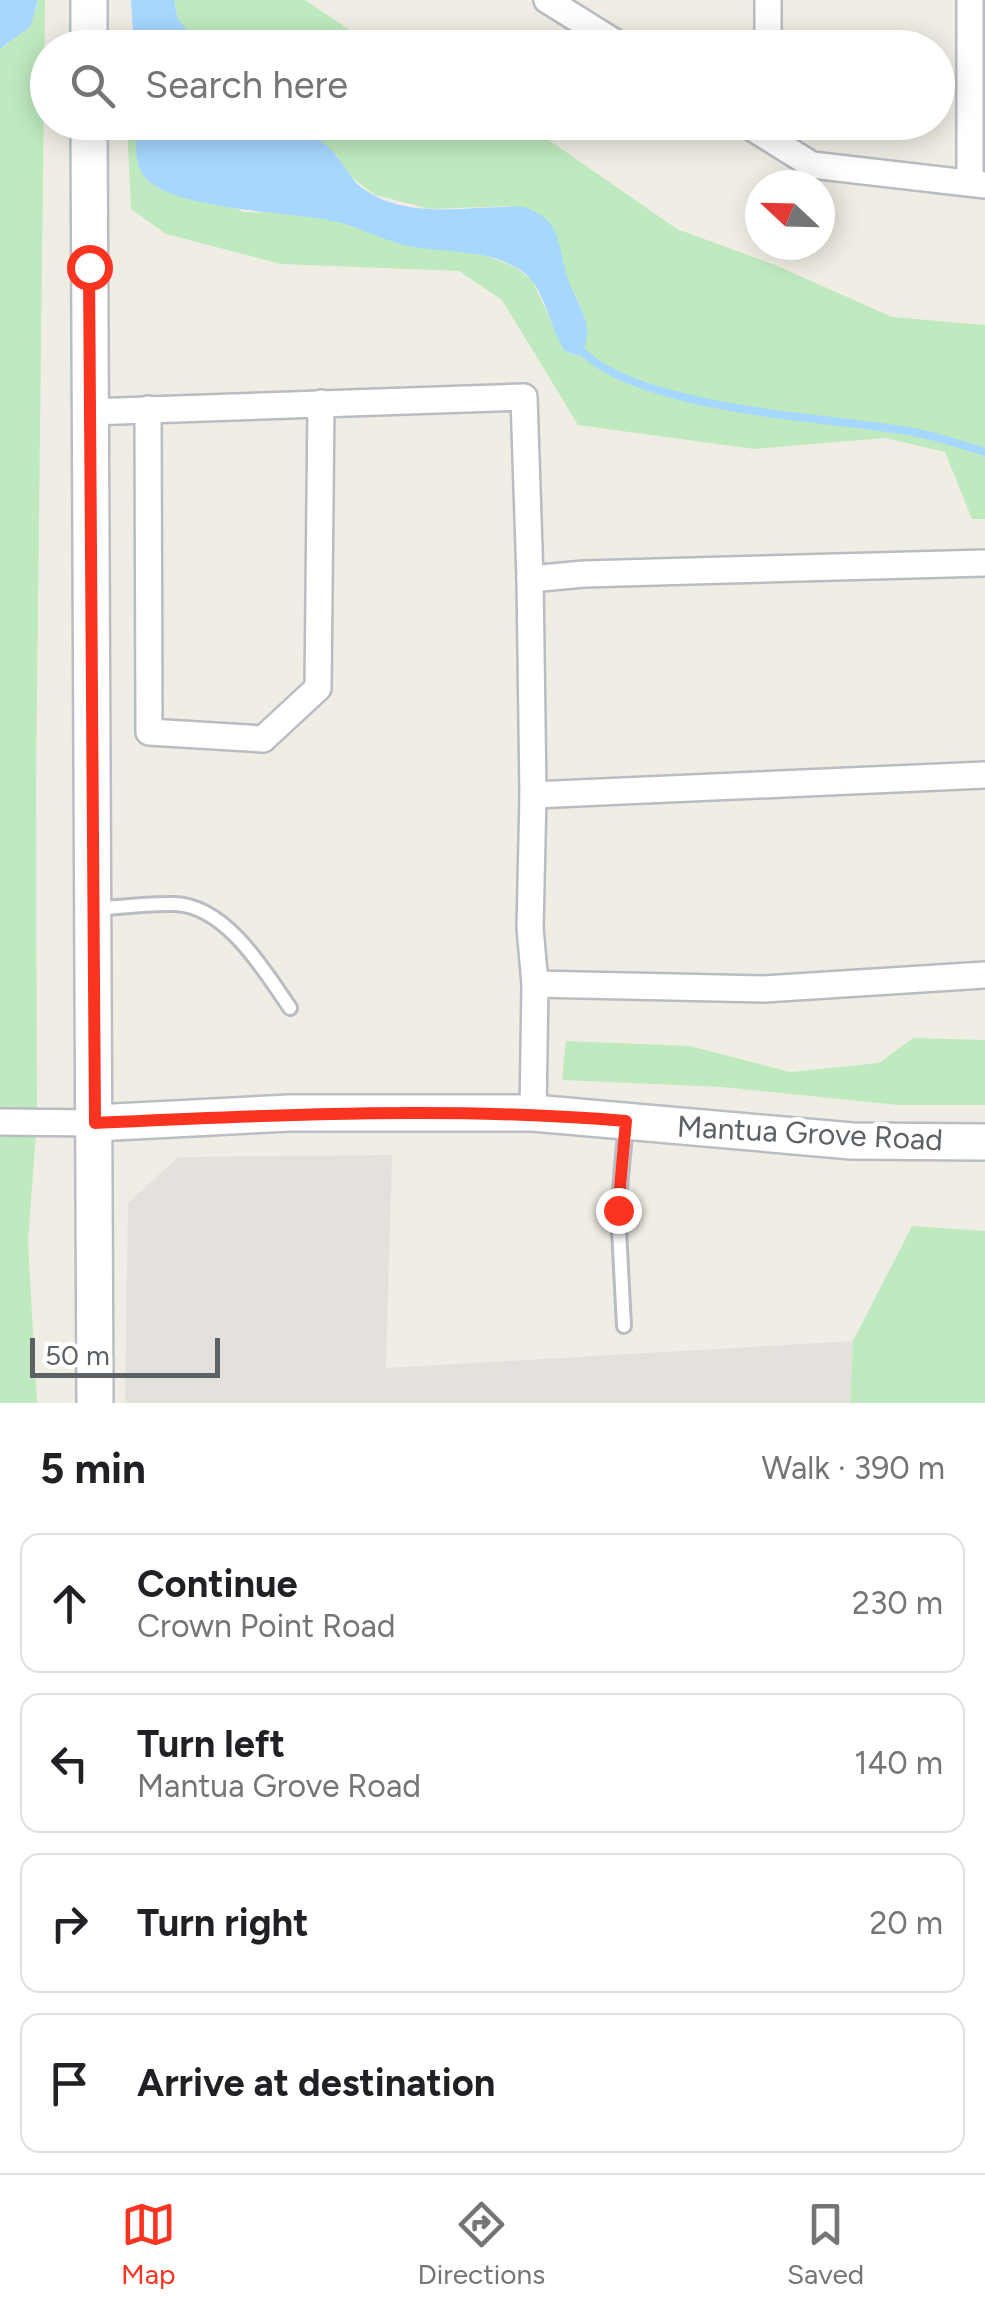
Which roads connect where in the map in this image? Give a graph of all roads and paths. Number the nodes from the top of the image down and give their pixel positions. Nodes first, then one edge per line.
1 (88, 0) edge
2 (547, 0) edge
3 (768, 0) edge
4 (970, 0) edge
5 (576, 8) edge
6 (89, 30) edge
7 (602, 30) edge
8 (768, 30) edge
9 (89, 140) edge
10 (781, 140) edge
11 (978, 184) edge
12 (321, 403) junction
13 (148, 409) junction
14 (89, 412) junction
15 (985, 564) edge
16 (530, 579) junction
17 (985, 774) edge
18 (532, 794) junction
19 (93, 909) junction
20 (985, 975) edge
21 (536, 984) junction
22 (290, 1008) dead end
23 (533, 1113) junction
24 (626, 1121) junction
25 (0, 1122) edge
26 (95, 1123) junction
27 (985, 1142) edge
28 (624, 1326) dead end
29 (96, 1403) edge

1 - 6 main road
2 - 5 street
3 - 8 street
4 - 11 street
5 - 7 street
9 - 14 main road
10 - 11 street
12 - 13 street
12 - 13 street
12 - 16 street
13 - 14 street
14 - 19 main road
15 - 16 street
16 - 18 street
17 - 18 street
18 - 21 street
19 - 22 lane
19 - 26 main road
20 - 21 street
21 - 23 street
23 - 24 main road, Mantua Grove Road
23 - 26 main road, Mantua Grove Road
24 - 27 main road, Mantua Grove Road
24 - 28 lane
25 - 26 street
26 - 29 main road

